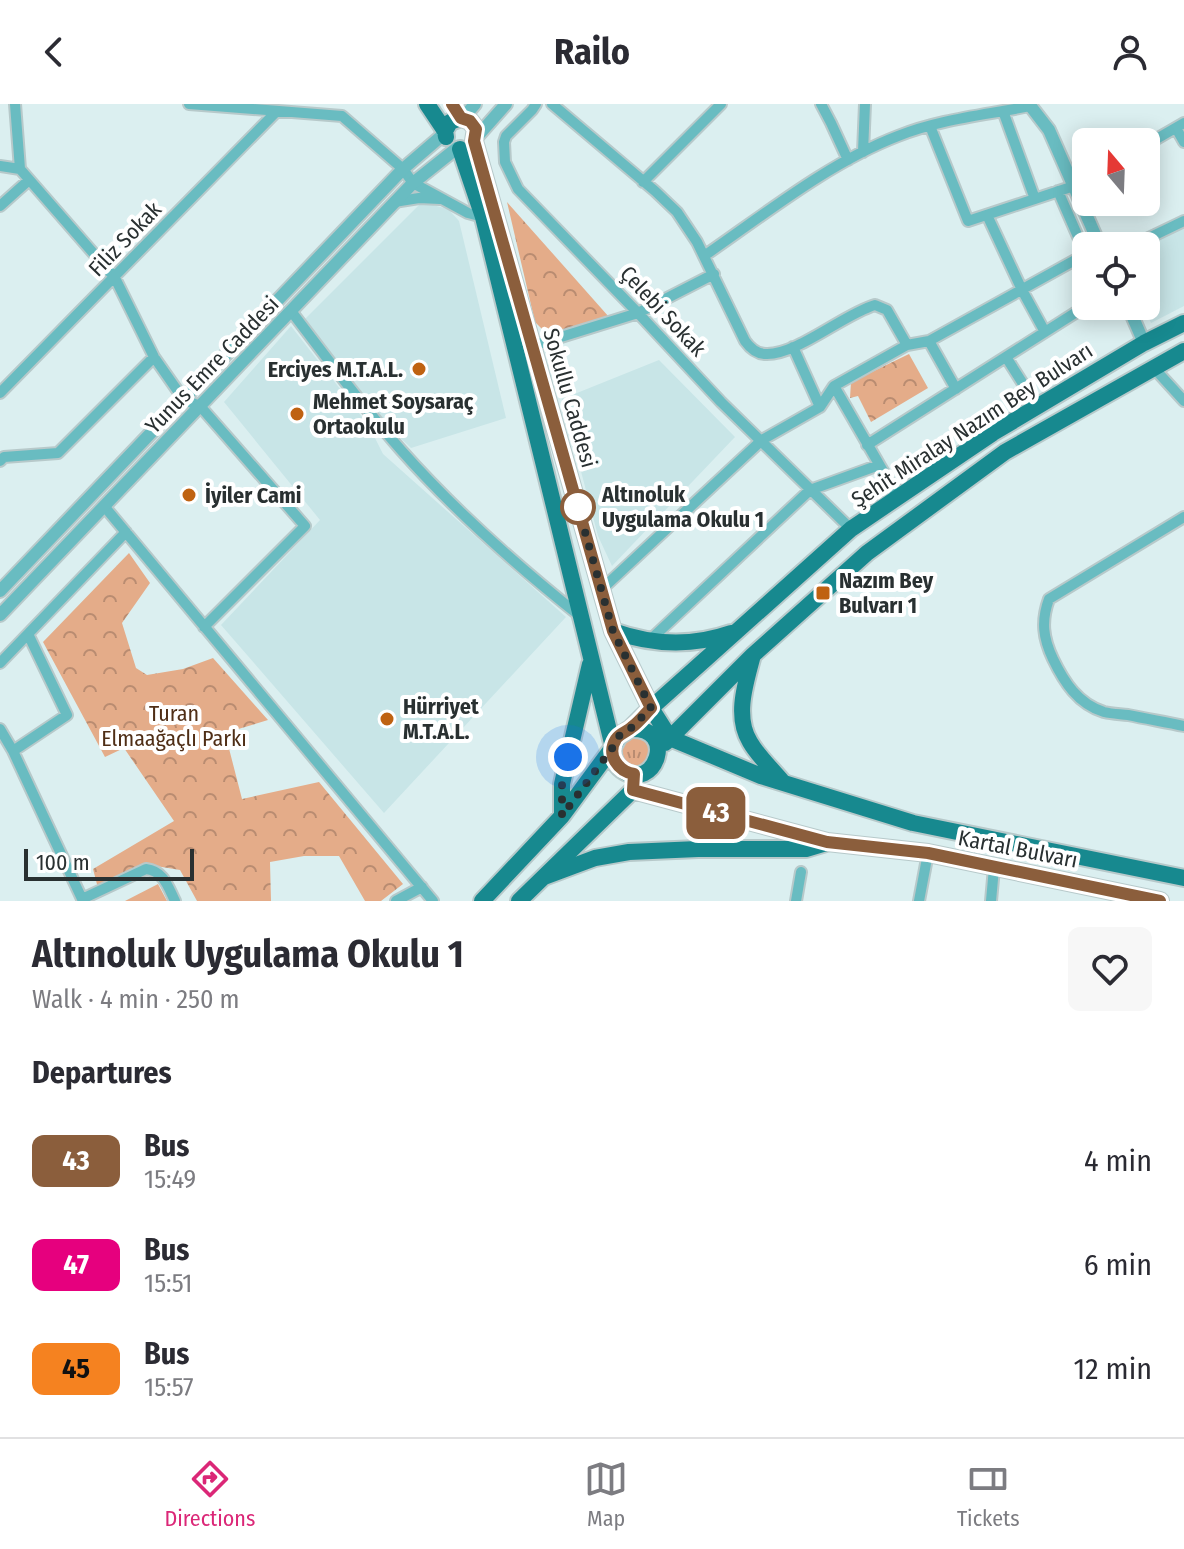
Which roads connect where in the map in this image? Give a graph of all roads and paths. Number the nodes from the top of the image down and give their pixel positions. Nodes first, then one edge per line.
1 (15, 104) edge
2 (189, 104) edge
3 (427, 104) edge
4 (475, 104) edge
5 (506, 104) edge
6 (536, 104) edge
7 (552, 104) edge
8 (721, 104) edge
9 (821, 104) edge
10 (865, 104) edge
11 (1030, 105) edge
12 (259, 107) edge
13 (277, 111) junction
14 (1003, 111) junction
15 (458, 113) edge
16 (1180, 125) edge
17 (930, 126) junction
18 (445, 132) junction
19 (1160, 137) edge
20 (1184, 142) edge
21 (466, 144) junction
22 (863, 152) junction
23 (848, 160) junction
24 (0, 166) edge
25 (20, 169) junction
26 (403, 169) junction
27 (29, 180) junction
28 (643, 182) junction
29 (1072, 182) edge
30 (413, 183) junction
31 (1072, 187) edge
32 (1058, 191) junction
33 (445, 199) junction
34 (1035, 199) junction
35 (394, 202) junction
36 (0, 206) edge
37 (987, 215) junction
38 (483, 217) junction
39 (1184, 221) edge
40 (1076, 232) edge
41 (1160, 233) edge
42 (704, 256) junction
43 (1072, 263) edge
44 (714, 274) junction
45 (115, 278) junction
46 (1022, 290) junction
47 (291, 311) junction
48 (638, 313) junction
49 (1072, 315) edge
50 (1134, 320) edge
51 (1184, 323) edge
52 (1045, 332) junction
53 (929, 341) junction
54 (1144, 343) junction
55 (907, 345) junction
56 (532, 346) junction
57 (793, 347) junction
58 (1184, 351) edge
59 (154, 357) junction
60 (1006, 357) junction
61 (1153, 367) junction
62 (834, 386) junction
63 (956, 389) junction
64 (0, 393) edge
65 (184, 400) junction
66 (1184, 401) edge
67 (200, 406) junction
68 (1037, 406) junction
69 (820, 407) junction
70 (762, 440) junction
71 (867, 445) junction
72 (0, 461) edge
73 (879, 465) junction
74 (810, 490) junction
75 (898, 497) junction
76 (104, 506) junction
77 (1184, 517) edge
78 (851, 529) junction
79 (126, 532) junction
80 (601, 590) junction
81 (0, 591) edge
82 (0, 615) edge
83 (581, 617) junction
84 (204, 627) junction
85 (613, 631) junction
86 (737, 631) junction
87 (28, 634) junction
88 (649, 641) junction
89 (753, 655) junction
90 (591, 658) junction
91 (0, 663) edge
92 (651, 708) junction
93 (1184, 726) edge
94 (0, 729) edge
95 (630, 729) junction
96 (664, 744) junction
97 (613, 747) junction
98 (13, 751) junction
99 (634, 782) junction
100 (783, 782) junction
101 (562, 816) junction
102 (827, 842) junction
103 (928, 853) junction
104 (994, 868) junction
105 (801, 872) dead end
106 (544, 877) junction
107 (1184, 878) edge
108 (422, 887) junction
109 (1124, 897) edge
110 (528, 898) edge
111 (83, 900) edge
112 (175, 901) edge
113 (396, 901) edge
114 (433, 901) edge
115 (482, 901) edge
116 (796, 901) edge
117 (919, 901) edge
118 (991, 901) edge
119 (1160, 901) edge

1 - 25 street
2 - 12 street
3 - 18 main road
4 - 15 street
5 - 21 street, Yunus Emre Caddesi
6 - 48 street, Çelebi Sokak
7 - 28 street
8 - 28 street
9 - 23 street
10 - 22 street
11 - 14 street
11 - 29 street
12 - 13 street
13 - 26 street
13 - 45 street, Filiz Sokak
14 - 17 street
14 - 34 street
15 - 18 main road
15 - 21 main road
16 - 19 street
16 - 20 street
17 - 22 street
17 - 37 street
18 - 21 main road
18 - 26 street, Yunus Emre Caddesi
21 - 30 street, Yunus Emre Caddesi
21 - 38 main road, Sokullu Caddesi
21 - 56 main road, Sokullu Caddesi
22 - 23 street
23 - 42 street
24 - 25 street
25 - 27 street
26 - 30 street
26 - 65 street, Yunus Emre Caddesi
27 - 36 street
27 - 45 street
28 - 42 street
30 - 33 street
30 - 35 street, Yunus Emre Caddesi
31 - 32 street
32 - 34 street
32 - 40 street
33 - 35 street
33 - 38 street
34 - 37 street
35 - 47 street, Yunus Emre Caddesi
37 - 46 street
38 - 83 main road, Sokullu Caddesi
39 - 41 street
42 - 44 street
43 - 46 street
44 - 48 street
44 - 57 street
45 - 59 street
45 - 64 street, Filiz Sokak
46 - 52 street
46 - 53 street
47 - 67 street, Yunus Emre Caddesi
47 - 83 street
48 - 56 street
48 - 70 street, Çelebi Sokak
49 - 52 street
50 - 54 street
51 - 54 main road, Şehit Miralay Nazım Bey Bulvarı
52 - 60 street
53 - 55 street
53 - 63 street
54 - 68 main road, Şehit Miralay Nazım Bey Bulvarı
55 - 57 street
55 - 62 street
56 - 80 main road, Sokullu Caddesi
57 - 69 street
58 - 61 main road, Şehit Miralay Nazım Bey Bulvarı
59 - 65 street
59 - 72 street
60 - 63 street
60 - 68 street
61 - 66 street
61 - 89 main road, Şehit Miralay Nazım Bey Bulvarı
62 - 69 street
62 - 71 street
63 - 71 street
65 - 67 street
65 - 81 street, Yunus Emre Caddesi
67 - 76 street, Yunus Emre Caddesi
67 - 84 street
68 - 75 main road, Şehit Miralay Nazım Bey Bulvarı
69 - 70 street
70 - 74 street, Çelebi Sokak
70 - 80 street
71 - 73 street
73 - 74 street
73 - 75 street
74 - 78 street, Çelebi Sokak
74 - 88 street
75 - 78 main road, Şehit Miralay Nazım Bey Bulvarı
76 - 79 street
76 - 82 street, Yunus Emre Caddesi
77 - 93 street
78 - 86 main road, Şehit Miralay Nazım Bey Bulvarı
79 - 84 street
79 - 87 street
80 - 85 main road, Sokullu Caddesi
83 - 90 main road, Sokullu Caddesi
84 - 108 street
85 - 88 main road
85 - 92 main road, Sokullu Caddesi
86 - 88 main road
86 - 92 main road, Şehit Miralay Nazım Bey Bulvarı
87 - 91 street
87 - 98 street
89 - 96 main road, Şehit Miralay Nazım Bey Bulvarı
89 - 100 main road
90 - 97 main road, Sokullu Caddesi
90 - 101 main road
92 - 95 main road, Şehit Miralay Nazım Bey Bulvarı
92 - 96 main road, Sokullu Caddesi
94 - 98 street
95 - 96 main road, Kartal Bulvarı
95 - 97 main road, Şehit Miralay Nazım Bey Bulvarı
96 - 99 main road, Şehit Miralay Nazım Bey Bulvarı
96 - 100 main road, Kartal Bulvarı
97 - 99 main road
97 - 101 main road
98 - 111 street
99 - 102 main road, Kartal Bulvarı
99 - 106 main road
100 - 107 main road, Kartal Bulvarı
101 - 115 main road
102 - 103 main road, Kartal Bulvarı
102 - 106 main road
103 - 104 main road, Kartal Bulvarı
103 - 117 street
104 - 109 main road, Kartal Bulvarı
104 - 118 street
105 - 116 street
106 - 110 main road
108 - 113 street
108 - 114 street
109 - 119 main road, Kartal Bulvarı
111 - 112 street

